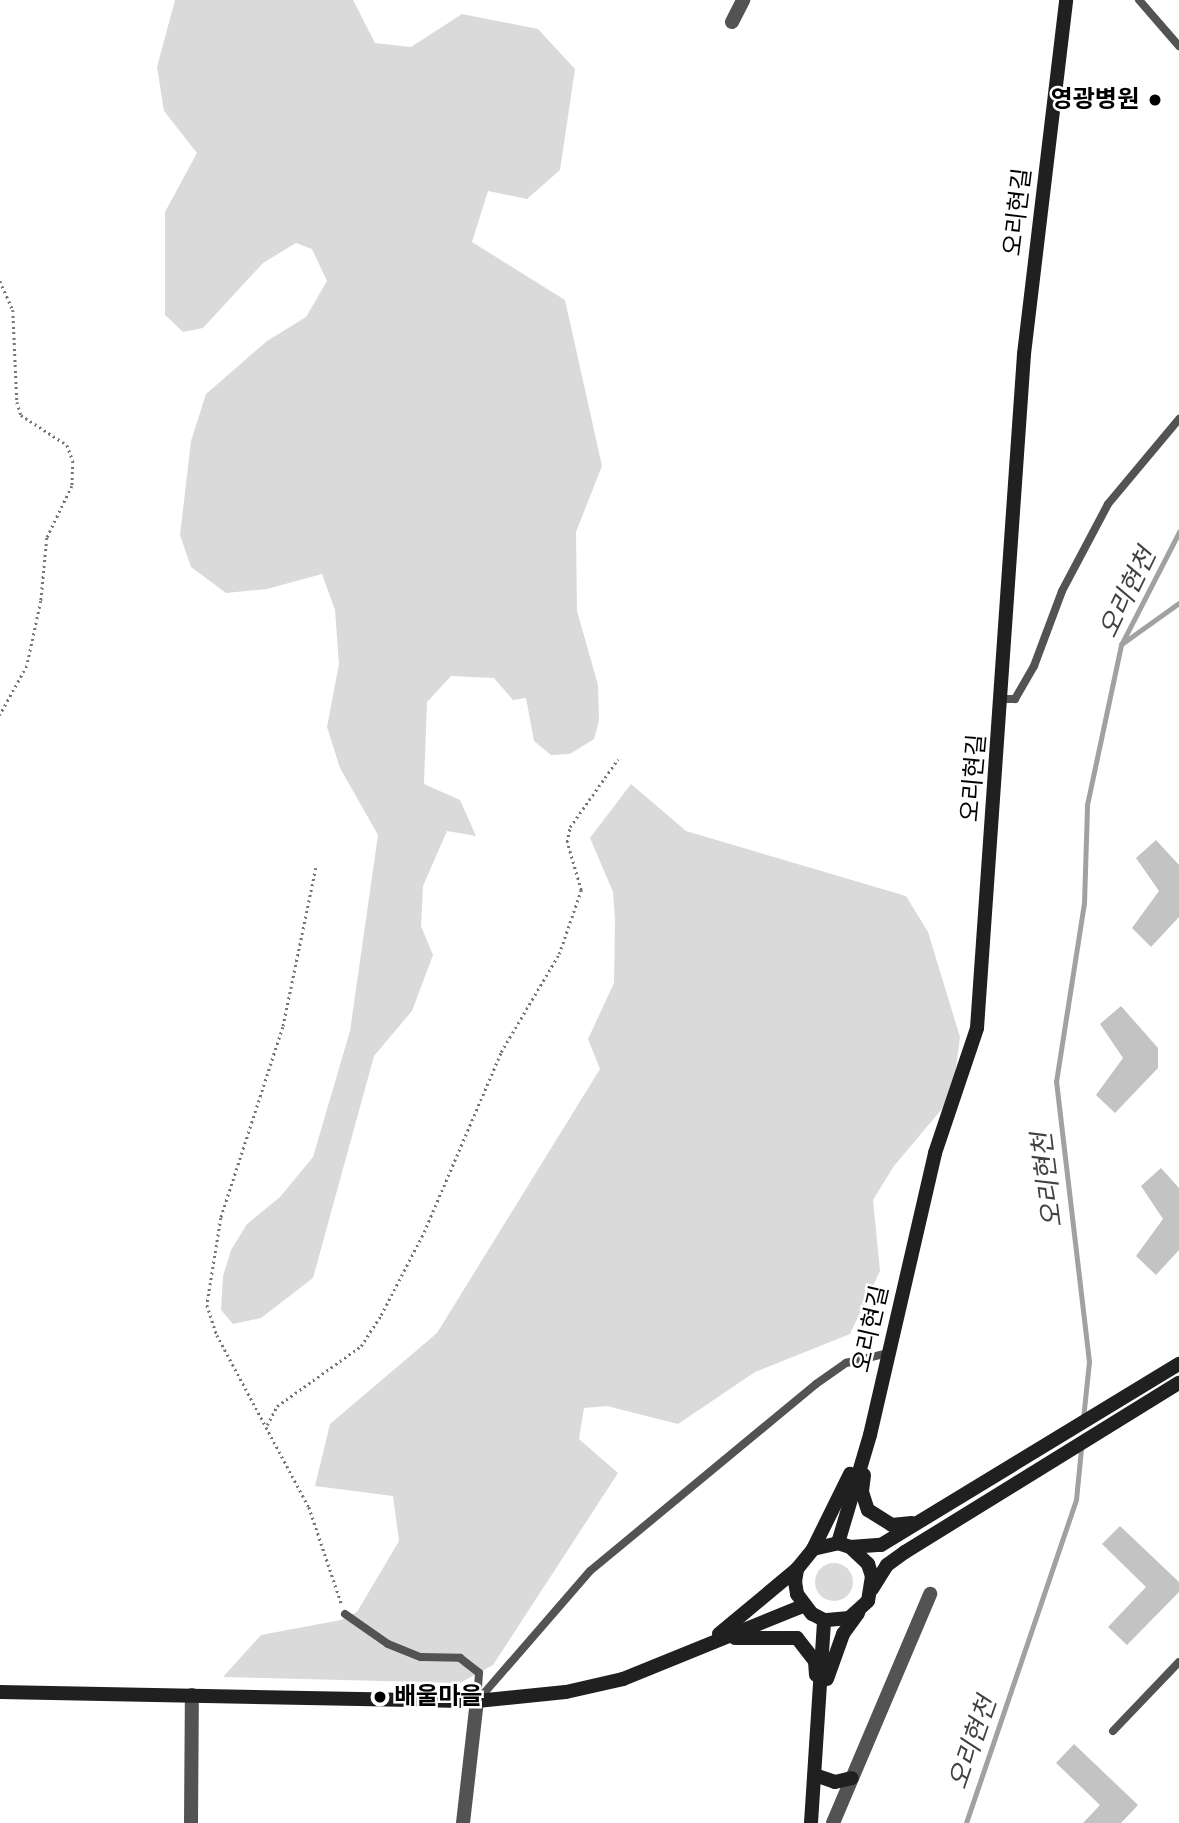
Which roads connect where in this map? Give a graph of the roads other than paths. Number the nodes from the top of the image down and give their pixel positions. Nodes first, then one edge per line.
1 (743, 0) edge
2 (1066, 0) edge
3 (1139, 0) edge
4 (732, 22) dead end
5 (1179, 46) edge
6 (1179, 419) edge
7 (1003, 699) junction
8 (888, 1353) junction
9 (1179, 1364) edge
10 (1179, 1383) edge
11 (870, 1435) junction
12 (923, 1519) junction
13 (844, 1545) junction
14 (813, 1549) junction
15 (797, 1569) junction
16 (872, 1589) junction
17 (930, 1594) dead end
18 (803, 1606) junction
19 (860, 1611) junction
20 (345, 1614) road end
21 (824, 1620) junction
22 (713, 1639) junction
23 (1179, 1662) edge
24 (0, 1692) edge
25 (192, 1695) junction
26 (477, 1701) junction
27 (819, 1715) junction
28 (1113, 1731) dead end
29 (815, 1775) junction
30 (852, 1778) junction
31 (191, 1823) edge
32 (463, 1823) edge
33 (811, 1823) edge
34 (833, 1823) edge

1 - 4 street
2 - 7 street, 오리현길
3 - 5 lane
6 - 7 lane
7 - 8 street, 오리현길
8 - 11 street, 오리현길
8 - 26 lane
9 - 12 street
10 - 16 street
11 - 12 street
11 - 13 street, 오리현길
11 - 14 street
12 - 13 street
13 - 14 street
13 - 16 street
14 - 15 street
15 - 18 street
15 - 22 street
16 - 19 street
17 - 30 street
18 - 21 street
18 - 22 street
19 - 21 street
19 - 27 street
20 - 26 lane
21 - 27 street
22 - 26 street
22 - 27 street
23 - 28 lane
24 - 25 street
25 - 26 street
25 - 31 street
26 - 32 street
27 - 29 street
29 - 30 street
29 - 33 street
30 - 34 street

